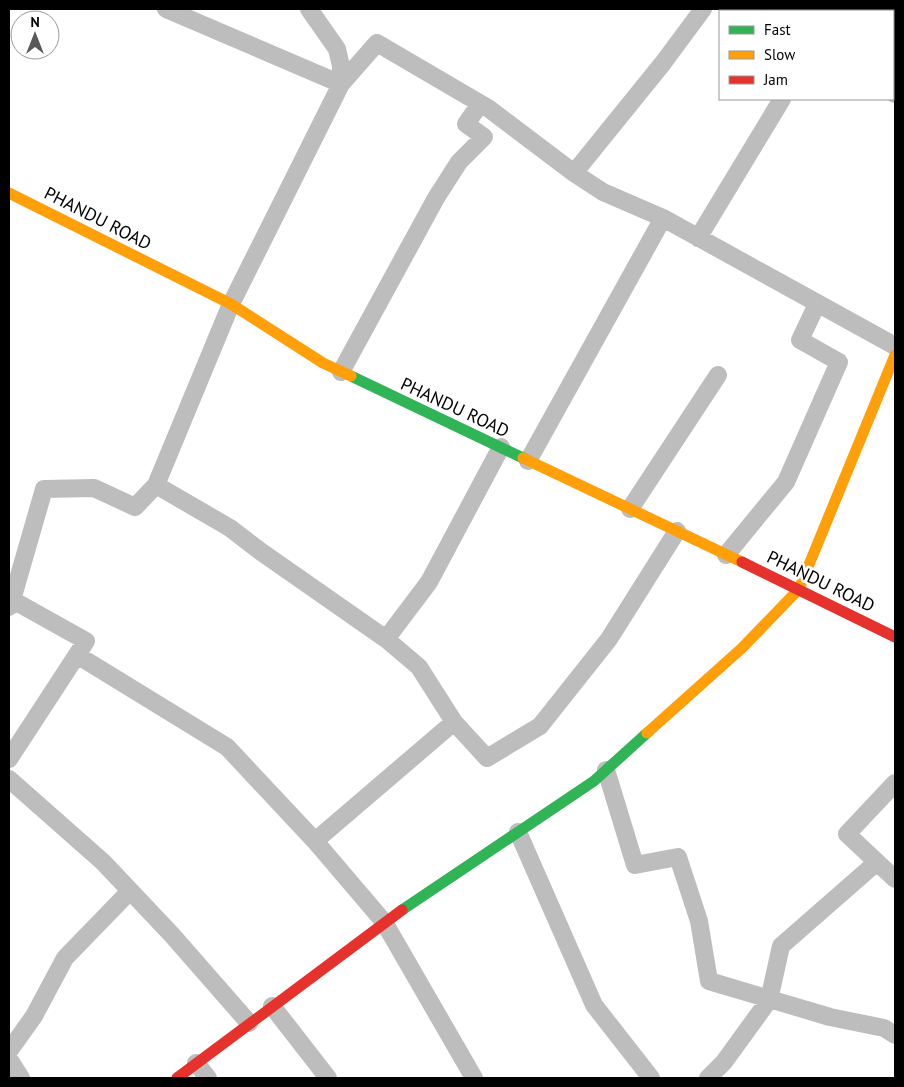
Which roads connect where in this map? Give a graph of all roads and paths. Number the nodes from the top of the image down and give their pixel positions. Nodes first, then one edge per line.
1 (166, 9) edge
2 (309, 9) edge
3 (703, 9) edge
4 (341, 84) junction
5 (781, 100) edge
6 (480, 104) junction
7 (574, 173) junction
8 (9, 192) edge
9 (662, 218) junction
10 (698, 238) junction
11 (231, 304) junction
12 (818, 304) junction
13 (895, 346) edge
14 (895, 355) edge
15 (342, 372) junction
16 (718, 375) dead end
17 (500, 448) junction
18 (528, 461) junction
19 (156, 485) junction
20 (630, 509) junction
21 (677, 531) junction
22 (726, 555) junction
23 (799, 589) junction
24 (10, 602) edge
25 (892, 630) edge
26 (386, 639) junction
27 (77, 655) junction
28 (454, 722) junction
29 (9, 759) edge
30 (606, 770) junction
31 (9, 779) edge
32 (895, 783) edge
33 (518, 832) junction
34 (315, 841) junction
35 (877, 862) junction
36 (895, 879) edge
37 (130, 890) junction
38 (384, 922) junction
39 (769, 1000) junction
40 (272, 1006) junction
41 (249, 1023) junction
42 (895, 1035) edge
43 (9, 1050) edge
44 (9, 1059) edge
45 (196, 1063) junction
46 (20, 1078) edge
47 (177, 1078) edge
48 (208, 1078) edge
49 (328, 1078) edge
50 (474, 1078) edge
51 (651, 1078) edge
52 (708, 1078) edge

1 - 4 street
2 - 4 street
3 - 7 street
4 - 6 street
4 - 11 street
5 - 10 street
6 - 7 street
6 - 15 street
7 - 9 street
8 - 11 street, PHANDU ROAD
9 - 10 street
9 - 18 street
10 - 12 street
11 - 15 street, PHANDU ROAD
11 - 19 street
12 - 13 street
12 - 22 street
14 - 23 street
15 - 17 street, PHANDU ROAD
16 - 20 street
17 - 18 street, PHANDU ROAD
17 - 26 street
18 - 20 street, PHANDU ROAD
19 - 24 street
19 - 26 street
20 - 21 street, PHANDU ROAD
21 - 22 street, PHANDU ROAD
21 - 28 street
22 - 23 street, PHANDU ROAD
23 - 25 street, PHANDU ROAD
23 - 30 street
24 - 27 street
26 - 28 street
27 - 29 street
27 - 34 street
28 - 34 street
30 - 33 street
30 - 39 street
31 - 37 street
32 - 35 street
33 - 38 street
33 - 51 street
34 - 38 street
35 - 36 street
35 - 39 street
37 - 41 street
37 - 43 street
38 - 40 street
38 - 50 street
39 - 42 street
39 - 52 street
40 - 41 street
40 - 49 street
41 - 45 street
44 - 46 street
45 - 47 street
45 - 48 street

